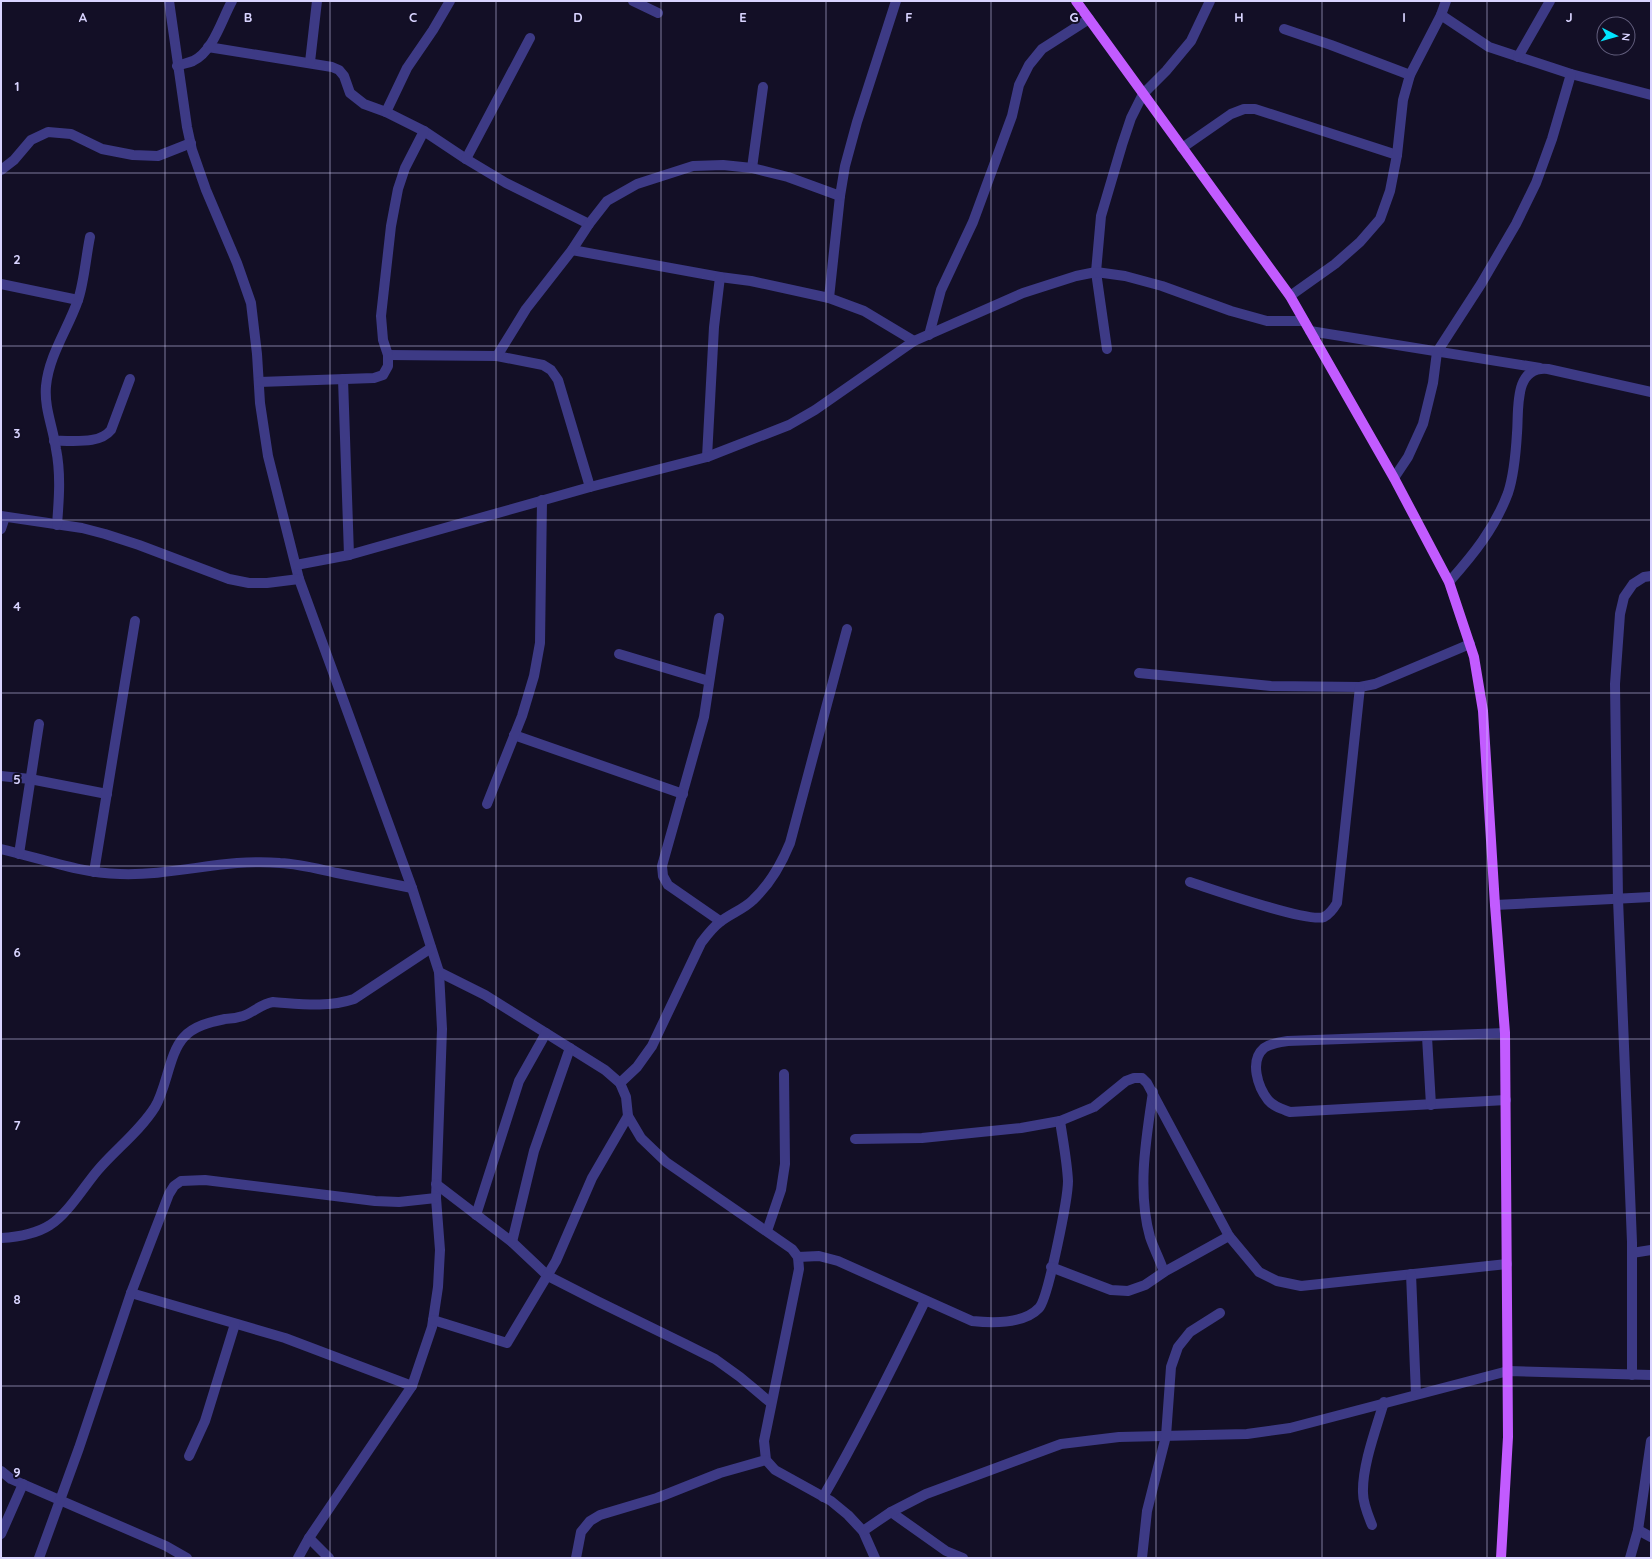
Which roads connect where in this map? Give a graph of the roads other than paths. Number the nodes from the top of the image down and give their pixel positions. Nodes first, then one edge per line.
1 (169, 1) edge
2 (232, 1) edge
3 (317, 1) edge
4 (450, 1) edge
5 (633, 1) edge
6 (896, 1) edge
7 (1076, 1) edge
8 (1210, 1) edge
9 (1550, 1) edge
10 (1444, 2) edge
11 (658, 13) dead end
12 (1441, 15) junction
13 (1089, 19) junction
14 (1284, 29) dead end
15 (530, 38) dead end
16 (208, 47) junction
17 (1518, 58) junction
18 (310, 62) junction
19 (177, 66) junction
20 (1570, 74) junction
21 (1410, 75) junction
22 (763, 87) dead end
23 (1143, 94) junction
24 (1651, 95) edge
25 (386, 112) junction
26 (424, 131) junction
27 (191, 143) junction
28 (1182, 148) junction
29 (1396, 155) junction
30 (466, 159) junction
31 (752, 168) junction
32 (1, 170) edge
33 (840, 196) junction
34 (589, 224) junction
35 (90, 237) dead end
36 (572, 250) junction
37 (1096, 272) junction
38 (720, 277) junction
39 (1, 284) edge
40 (1290, 296) junction
41 (829, 298) junction
42 (78, 300) junction
43 (1304, 321) junction
44 (1310, 332) junction
45 (929, 335) junction
46 (914, 342) junction
47 (1107, 350) dead end
48 (1437, 352) junction
49 (388, 355) junction
50 (497, 356) junction
51 (1540, 368) junction
52 (130, 379) dead end
53 (344, 379) junction
54 (259, 382) junction
55 (1651, 392) edge
56 (54, 441) junction
57 (707, 457) junction
58 (1394, 478) junction
59 (590, 487) junction
60 (542, 500) junction
61 (3, 517) edge
62 (57, 525) junction
63 (1, 529) edge
64 (350, 555) junction
65 (296, 565) junction
66 (1651, 576) edge
67 (299, 579) junction
68 (1449, 582) junction
69 (719, 618) dead end
70 (134, 621) dead end
71 (847, 629) dead end
72 (1470, 644) junction
73 (619, 654) dead end
74 (1139, 673) dead end
75 (709, 681) junction
76 (1360, 687) junction
77 (39, 724) dead end
78 (514, 735) junction
79 (1, 776) edge
80 (30, 779) junction
81 (107, 794) junction
82 (683, 794) junction
83 (487, 804) dead end
84 (1, 849) edge
85 (19, 854) junction
86 (94, 872) junction
87 (1190, 882) dead end
88 (412, 888) junction
89 (1651, 897) edge
90 (1618, 899) junction
91 (1495, 905) junction
92 (720, 921) junction
93 (431, 948) junction
94 (439, 972) junction
95 (546, 1033) junction
96 (1505, 1033) junction
97 (1427, 1037) junction
98 (570, 1048) junction
99 (784, 1074) dead end
100 (620, 1083) junction
101 (1152, 1092) junction
102 (1506, 1100) junction
103 (1432, 1105) junction
104 (628, 1116) junction
105 (1060, 1121) junction
106 (855, 1139) dead end
107 (436, 1184) junction
108 (436, 1198) junction
109 (476, 1215) junction
110 (767, 1231) junction
111 (1229, 1236) junction
112 (1, 1238) edge
113 (512, 1242) junction
114 (1651, 1250) edge
115 (1632, 1253) junction
116 (798, 1257) junction
117 (1507, 1264) junction
118 (1051, 1267) junction
119 (1164, 1272) junction
120 (1411, 1274) junction
121 (548, 1276) junction
122 (131, 1294) junction
123 (925, 1301) junction
124 (1220, 1313) dead end
125 (433, 1320) junction
126 (235, 1324) junction
127 (1508, 1371) junction
128 (1632, 1375) junction
129 (1651, 1375) edge
130 (412, 1386) junction
131 (1416, 1394) junction
132 (1384, 1402) junction
133 (771, 1403) junction
134 (1166, 1436) junction
135 (1651, 1442) edge
136 (189, 1456) dead end
137 (766, 1460) junction
138 (1, 1471) edge
139 (23, 1484) junction
140 (823, 1496) junction
141 (60, 1501) junction
142 (890, 1512) junction
143 (1372, 1525) dead end
144 (1638, 1530) junction
145 (863, 1531) junction
146 (1, 1534) edge
147 (1651, 1537) edge
148 (309, 1538) junction
149 (39, 1558) edge
150 (187, 1558) edge
151 (298, 1558) edge
152 (329, 1558) edge
153 (576, 1558) edge
154 (875, 1558) edge
155 (963, 1558) edge
156 (1142, 1558) edge
157 (1501, 1558) edge
158 (1630, 1558) edge

1 - 19 street
2 - 16 street
3 - 18 street
4 - 25 street
5 - 11 street
6 - 33 street
7 - 13 main road
8 - 23 street
9 - 17 street
10 - 12 street
12 - 17 street
12 - 21 street
13 - 23 main road
13 - 45 street
14 - 21 street
15 - 30 street
16 - 18 street
16 - 19 street
17 - 20 street
18 - 25 street
19 - 27 street
20 - 24 street
20 - 48 street
21 - 29 street
22 - 31 street
23 - 28 main road
23 - 37 street
25 - 26 street
26 - 30 street
26 - 49 street
27 - 32 street
27 - 54 street
28 - 29 street
28 - 40 main road
29 - 40 street
30 - 34 street
31 - 33 street
31 - 34 street
33 - 41 street
34 - 36 street
35 - 42 street
36 - 38 street
36 - 50 street
37 - 43 street
37 - 45 street
37 - 47 street
38 - 41 street
38 - 57 street
39 - 42 street
40 - 43 main road
41 - 46 street
42 - 56 street
43 - 44 main road
44 - 48 street
44 - 58 main road
45 - 46 street
46 - 57 street
48 - 51 street
48 - 58 street
49 - 50 street
49 - 53 street
50 - 59 street
51 - 55 street
51 - 68 street
52 - 56 street
53 - 54 street
53 - 64 street
54 - 65 street
56 - 62 street
57 - 59 street
58 - 68 main road
59 - 60 street
60 - 64 street
60 - 78 street
61 - 62 street
61 - 63 street
62 - 67 street
64 - 65 street
65 - 67 street
66 - 90 street
67 - 88 street
68 - 72 main road
69 - 75 street
70 - 81 street
71 - 92 street
72 - 76 street
72 - 91 main road
73 - 75 street
74 - 76 street
75 - 82 street
76 - 87 street
77 - 80 street
78 - 82 street
78 - 83 street
79 - 80 street
80 - 81 street
80 - 85 street
81 - 86 street
82 - 92 street
84 - 85 street
85 - 86 street
86 - 88 street
88 - 93 street
89 - 90 street
90 - 91 street
90 - 115 street
91 - 96 main road
92 - 100 street
93 - 94 street
93 - 112 street
94 - 95 street
94 - 107 street
95 - 98 street
95 - 109 street
96 - 97 street
96 - 102 main road
97 - 103 street
97 - 103 street
98 - 100 street
98 - 113 street
99 - 110 street
100 - 104 street
101 - 105 street
101 - 111 street
101 - 119 street
102 - 103 street
102 - 117 main road
104 - 110 street
104 - 121 street
105 - 106 street
105 - 118 street
107 - 108 street
107 - 109 street
108 - 122 street
108 - 125 street
109 - 113 street
110 - 116 street
111 - 119 street
111 - 120 street
113 - 121 street
114 - 115 street
115 - 128 street
116 - 123 street
116 - 133 street
117 - 120 street
117 - 127 main road
118 - 119 street
118 - 123 street
120 - 131 street
121 - 125 street
121 - 133 street
122 - 126 street
122 - 141 street
123 - 140 street
124 - 134 street
125 - 130 street
126 - 130 street
126 - 136 street
127 - 128 street
127 - 131 street
127 - 157 main road
128 - 129 street
130 - 148 street
131 - 132 street
132 - 134 street
132 - 143 street
133 - 137 street
134 - 142 street
134 - 156 street
135 - 144 street
137 - 140 street
137 - 153 street
138 - 139 street
139 - 141 street
139 - 146 street
140 - 145 street
141 - 149 street
141 - 150 street
142 - 145 street
142 - 155 street
144 - 147 street
144 - 158 street
145 - 154 street
148 - 151 street
148 - 152 street

